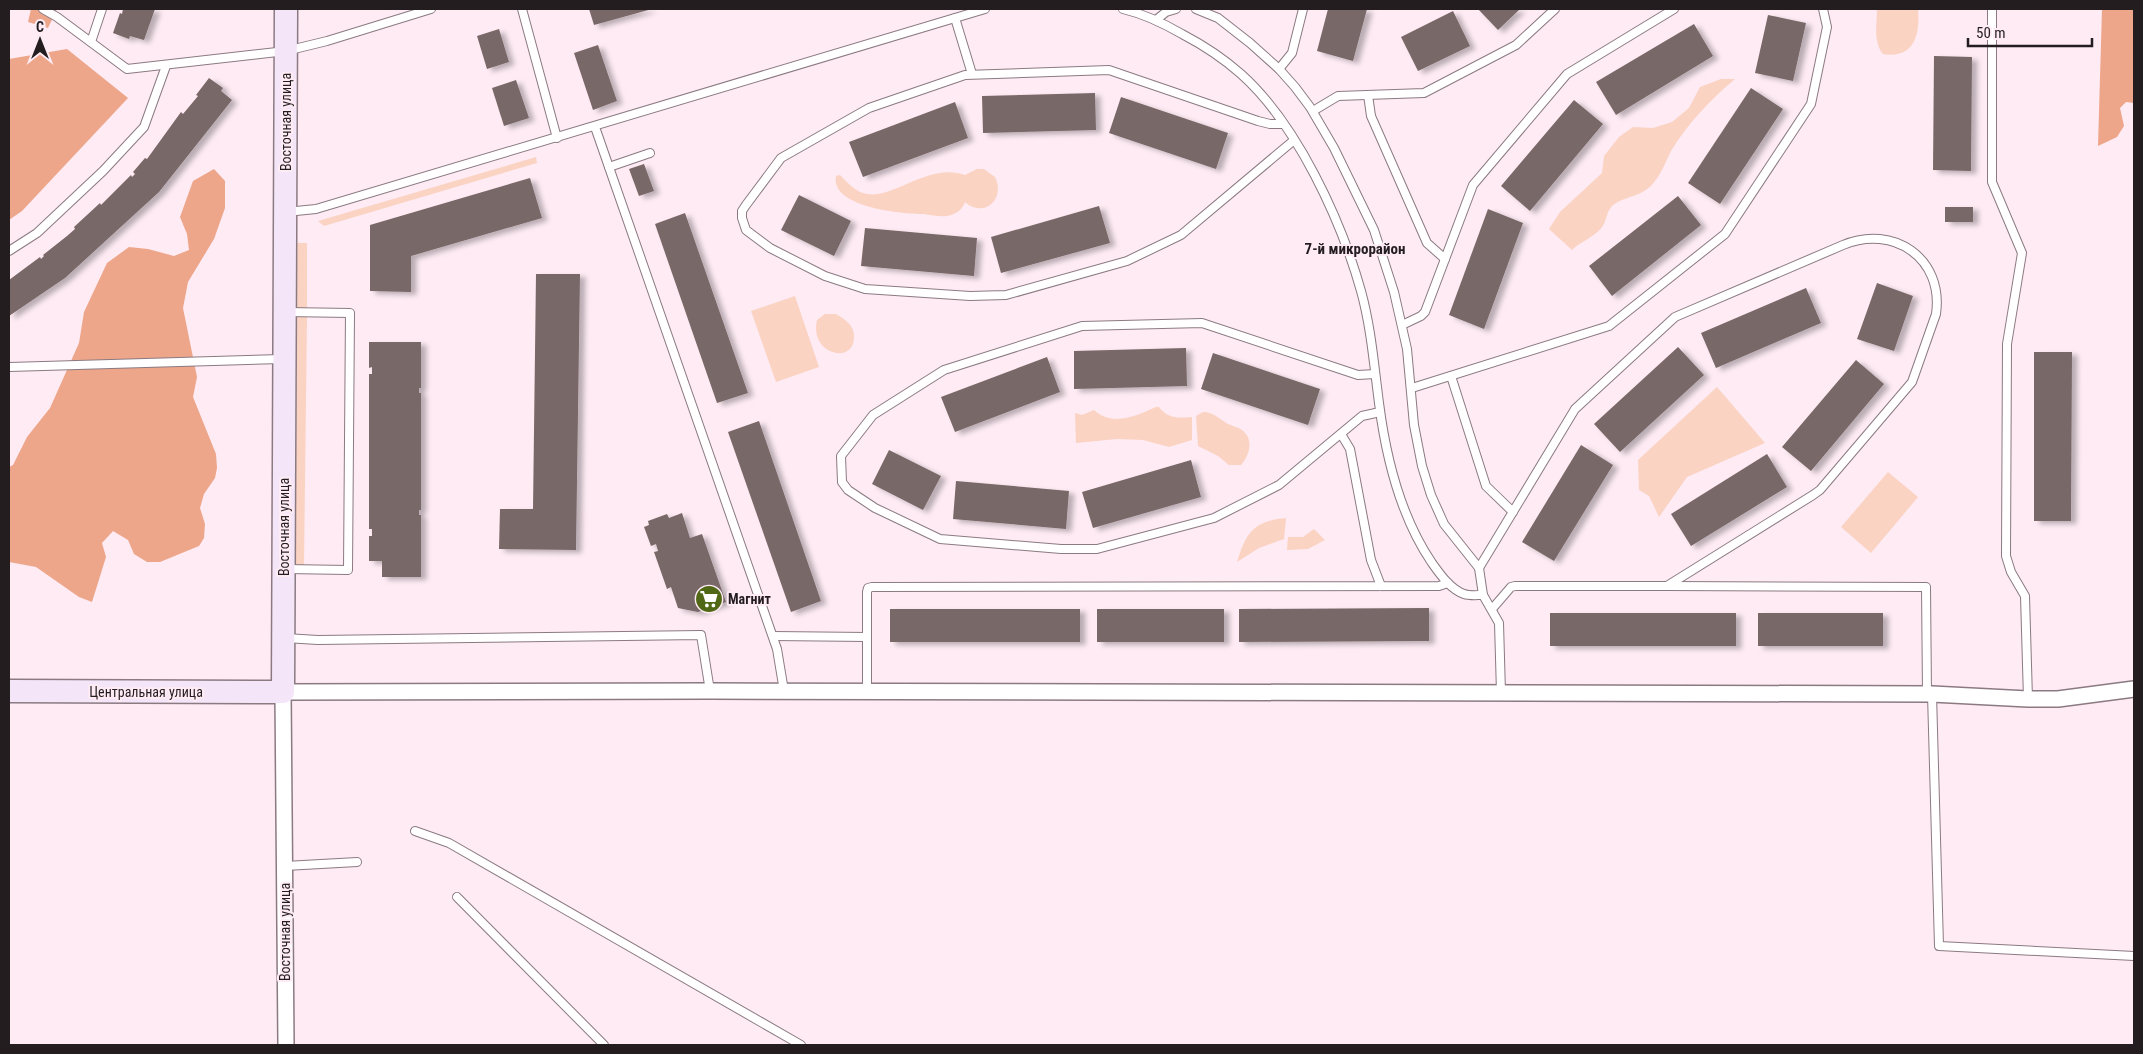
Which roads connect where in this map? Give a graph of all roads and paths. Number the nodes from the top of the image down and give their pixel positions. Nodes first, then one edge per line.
1 (43, 9) edge
2 (102, 9) edge
3 (286, 9) edge
4 (431, 9) edge
5 (522, 9) edge
6 (985, 9) edge
7 (1123, 9) edge
8 (1176, 9) edge
9 (1196, 9) edge
10 (1303, 9) edge
11 (1555, 9) edge
12 (1674, 9) edge
13 (1823, 9) edge
14 (1992, 9) edge
15 (955, 18) junction
16 (1156, 20) junction
17 (91, 42) junction
18 (286, 51) junction
19 (166, 66) junction
20 (1279, 69) junction
21 (972, 74) junction
22 (1368, 95) junction
23 (1313, 111) junction
24 (1283, 124) junction
25 (595, 127) junction
26 (557, 138) junction
27 (1294, 141) junction
28 (650, 153) dead end
29 (609, 167) junction
30 (286, 212) junction
31 (9, 251) edge
32 (1445, 259) junction
33 (285, 312) junction
34 (1402, 325) junction
35 (285, 359) junction
36 (9, 367) edge
37 (1376, 374) junction
38 (1451, 376) junction
39 (1412, 388) junction
40 (1380, 412) junction
41 (1341, 434) junction
42 (1513, 512) junction
43 (1479, 568) junction
44 (284, 569) junction
45 (1448, 583) junction
46 (1380, 586) junction
47 (1667, 586) junction
48 (1483, 595) junction
49 (1492, 609) junction
50 (773, 636) junction
51 (867, 637) junction
52 (284, 638) junction
53 (710, 690) junction
54 (2134, 690) edge
55 (9, 691) edge
56 (784, 691) junction
57 (867, 691) junction
58 (283, 692) junction
59 (1501, 693) junction
60 (1929, 694) junction
61 (2028, 699) junction
62 (415, 832) dead end
63 (357, 862) dead end
64 (285, 866) junction
65 (457, 897) dead end
66 (2134, 956) edge
67 (286, 1045) edge
68 (604, 1045) edge
69 (801, 1045) edge

1 - 17 lane
2 - 17 lane
3 - 18 main road, Восточная улица
4 - 18 lane
5 - 26 lane
6 - 15 lane
7 - 16 lane
8 - 16 lane
9 - 20 lane
10 - 20 lane
11 - 22 lane
12 - 32 lane
13 - 38 lane
14 - 61 lane
15 - 21 lane
15 - 25 lane
16 - 24 lane
17 - 19 lane
18 - 19 lane
18 - 30 main road, Восточная улица
19 - 31 lane
20 - 23 lane
21 - 24 lane
21 - 27 lane
22 - 23 lane
22 - 32 lane
23 - 34 lane
24 - 27 lane
25 - 26 lane
25 - 29 lane
26 - 30 lane
27 - 37 lane
28 - 29 lane
29 - 50 lane
30 - 33 main road, Восточная улица
32 - 34 lane
33 - 35 main road, Восточная улица
33 - 44 lane
34 - 39 lane
35 - 36 lane
35 - 44 main road, Восточная улица
37 - 40 lane
37 - 41 lane
38 - 39 lane
38 - 42 lane
39 - 43 lane
40 - 41 lane
40 - 45 lane
41 - 46 lane
42 - 43 lane
42 - 47 lane
43 - 48 lane
44 - 52 main road, Восточная улица
45 - 46 lane
45 - 48 lane
46 - 51 lane
47 - 49 lane
47 - 60 lane
48 - 49 lane
49 - 59 lane
50 - 51 lane
50 - 56 lane
51 - 57 lane
52 - 53 lane
52 - 58 main road, Восточная улица
53 - 56 street
53 - 58 street
54 - 61 street
55 - 58 main road, Центральная улица
56 - 57 street
57 - 59 street
58 - 64 street, Восточная улица
59 - 60 street
60 - 61 street
60 - 66 lane
62 - 69 lane
63 - 64 lane
64 - 67 street, Восточная улица
65 - 68 lane

